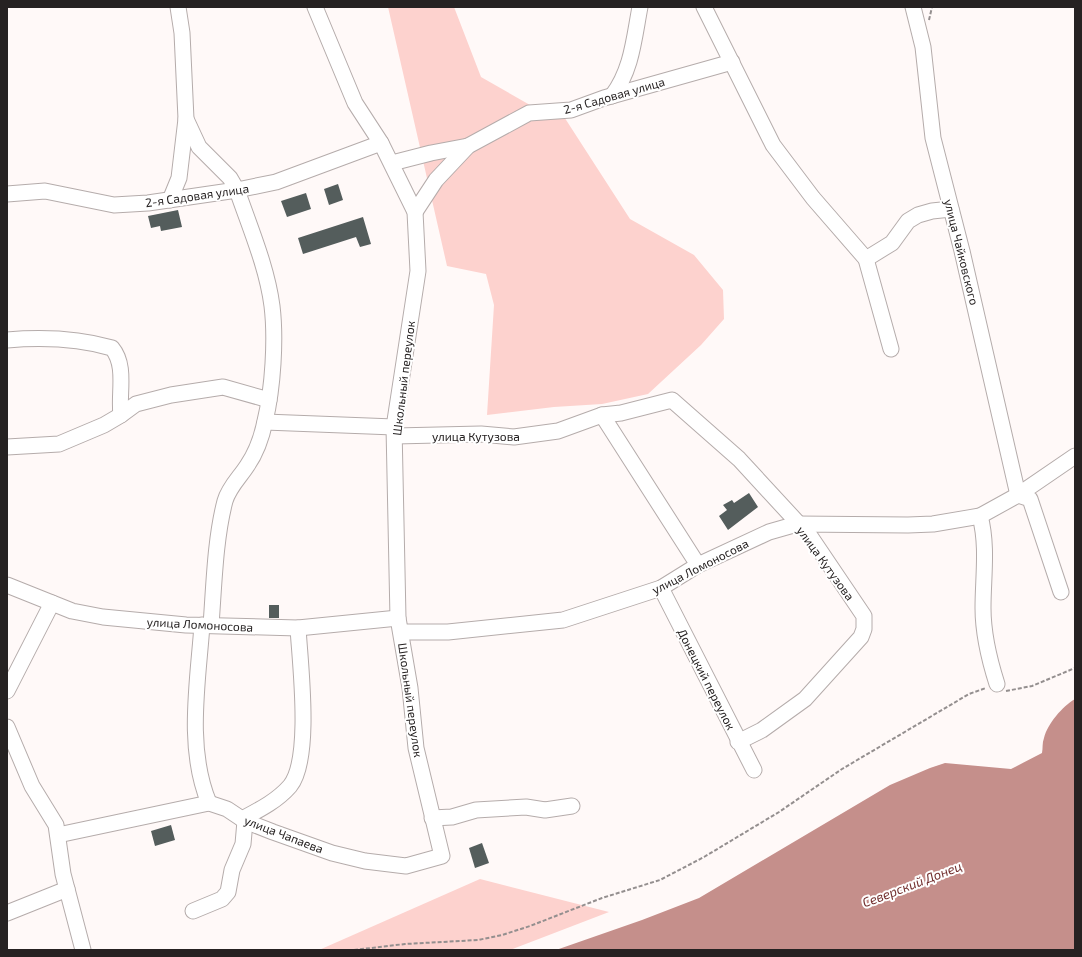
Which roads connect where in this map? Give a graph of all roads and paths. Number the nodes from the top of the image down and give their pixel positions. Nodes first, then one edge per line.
1 (178, 7) edge
2 (315, 7) edge
3 (640, 7) edge
4 (704, 7) edge
5 (913, 7) edge
6 (732, 62) junction
7 (612, 96) junction
8 (186, 119) junction
9 (381, 143) junction
10 (468, 146) junction
11 (392, 163) junction
12 (237, 190) junction
13 (26, 193) junction
14 (7, 194) edge
15 (7, 200) edge
16 (170, 200) junction
17 (951, 209) junction
18 (415, 212) junction
19 (866, 259) junction
20 (7, 340) edge
21 (891, 349) dead end
22 (269, 400) junction
23 (121, 415) junction
24 (602, 415) junction
25 (265, 422) junction
26 (394, 432) junction
27 (7, 447) edge
28 (1075, 456) edge
29 (1018, 495) junction
30 (980, 516) junction
31 (798, 524) junction
32 (698, 565) junction
33 (7, 585) edge
34 (661, 588) junction
35 (1061, 592) dead end
36 (52, 603) junction
37 (206, 625) junction
38 (400, 625) junction
39 (298, 628) junction
40 (1075, 668) edge
41 (997, 684) junction
42 (7, 691) edge
43 (7, 728) edge
44 (738, 742) junction
45 (754, 770) dead end
46 (209, 803) junction
47 (572, 806) dead end
48 (432, 818) junction
49 (244, 820) junction
50 (58, 835) junction
51 (442, 856) joint
52 (67, 889) junction
53 (194, 911) dead end
54 (7, 913) edge
55 (83, 950) edge
56 (354, 950) edge

1 - 8 street
2 - 9 street, Школьный переулок
3 - 7 street
4 - 6 street
5 - 17 street, улица Чайковского
6 - 7 street, 2-я Садовая улица
6 - 19 street
7 - 10 street, 2-я Садовая улица
8 - 12 street
8 - 16 street
9 - 11 street, Школьный переулок
9 - 12 street, 2-я Садовая улица
10 - 11 street
10 - 18 street, 2-я Садовая улица
11 - 18 street, Школьный переулок
12 - 16 street, 2-я Садовая улица
12 - 22 street
13 - 14 street, 2-я Садовая улица
13 - 15 street
13 - 16 street, 2-я Садовая улица
17 - 19 street
17 - 29 street, улица Чайковского
18 - 26 street, Школьный переулок
19 - 21 street
20 - 23 street
22 - 23 street
22 - 25 street
23 - 27 street
24 - 26 street, улица Кутузова
24 - 31 street, улица Кутузова
24 - 32 street
25 - 26 street, улица Кутузова
25 - 37 street
26 - 38 street, Школьный переулок
28 - 29 street, улица Ломоносова
29 - 30 street, улица Ломоносова
29 - 35 street
30 - 31 street, улица Ломоносова
30 - 41 street
31 - 32 street, улица Ломоносова
31 - 44 street, улица Кутузова
32 - 34 street, улица Ломоносова
33 - 36 street, улица Ломоносова
34 - 38 street, улица Ломоносова
34 - 44 street, Донецкий переулок
36 - 37 street, улица Ломоносова
36 - 42 street
37 - 39 street, улица Ломоносова
37 - 46 street
38 - 39 street, улица Ломоносова
38 - 48 street, Школьный переулок
39 - 49 street
40 - 41 path
41 - 56 path
43 - 50 street
44 - 45 street, Донецкий переулок
46 - 49 street, улица Чапаева
46 - 50 street
47 - 48 street
48 - 51 street, Школьный переулок
49 - 51 street, улица Чапаева
49 - 53 street
50 - 52 street
52 - 54 street
52 - 55 street

